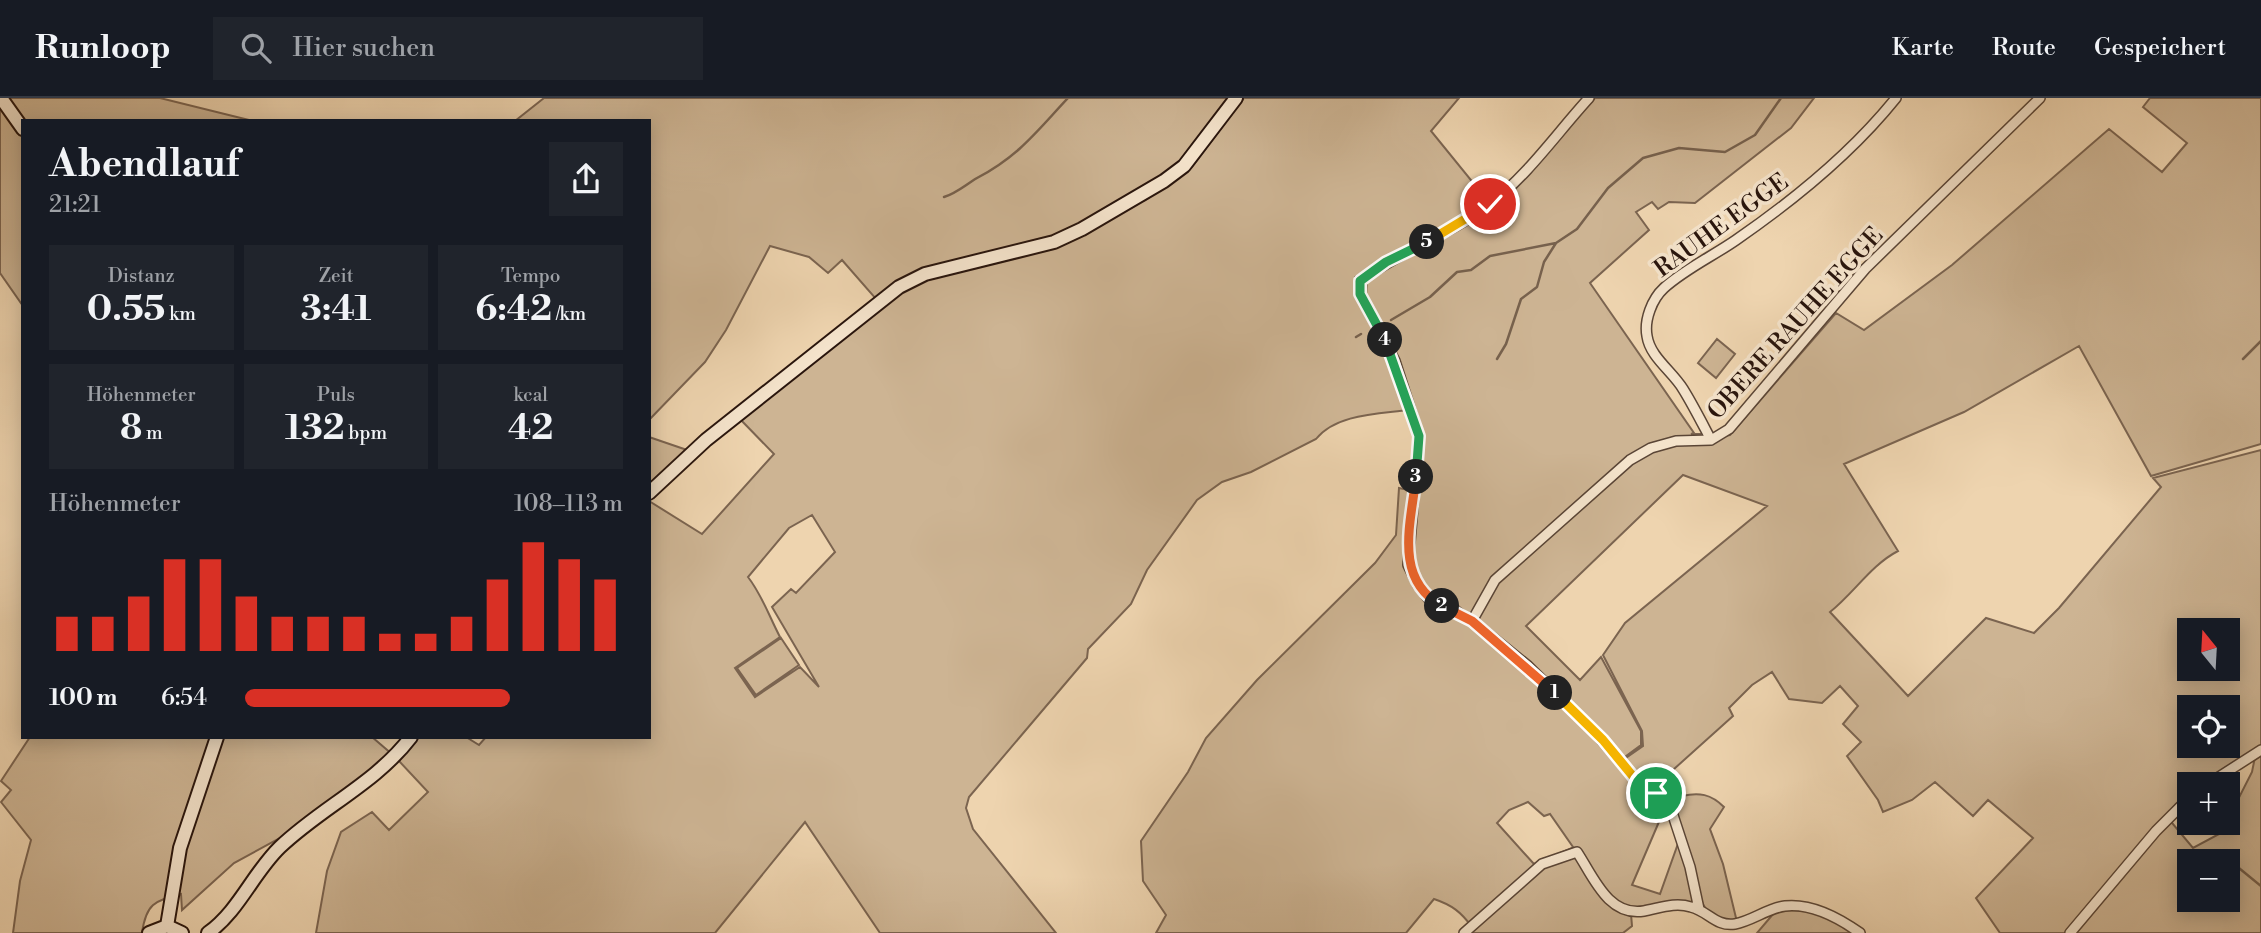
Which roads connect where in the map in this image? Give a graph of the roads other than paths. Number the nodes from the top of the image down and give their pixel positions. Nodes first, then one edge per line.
1 (1, 98) edge
2 (1236, 98) edge
3 (1589, 98) edge
4 (1896, 98) edge
5 (2040, 98) edge
6 (21, 126) edge
7 (1711, 440) junction
8 (651, 491) edge
9 (1472, 621) junction
10 (216, 739) edge
11 (409, 739) edge
12 (2261, 750) edge
13 (2227, 772) edge
14 (2177, 810) edge
15 (1699, 909) junction
16 (167, 926) junction
17 (1854, 932) edge
18 (149, 933) edge
19 (182, 933) edge
20 (208, 933) edge
21 (1464, 933) edge
22 (2070, 933) edge

1 - 6 street
2 - 8 street
3 - 9 street
4 - 7 street, RAUHE EGGE
5 - 7 street, OBERE RAUHE EGGE
7 - 9 street, OBERE RAUHE EGGE
9 - 15 street
10 - 16 street
11 - 20 street
12 - 13 street
14 - 22 street
15 - 17 street
15 - 21 street
16 - 18 street
16 - 19 street

